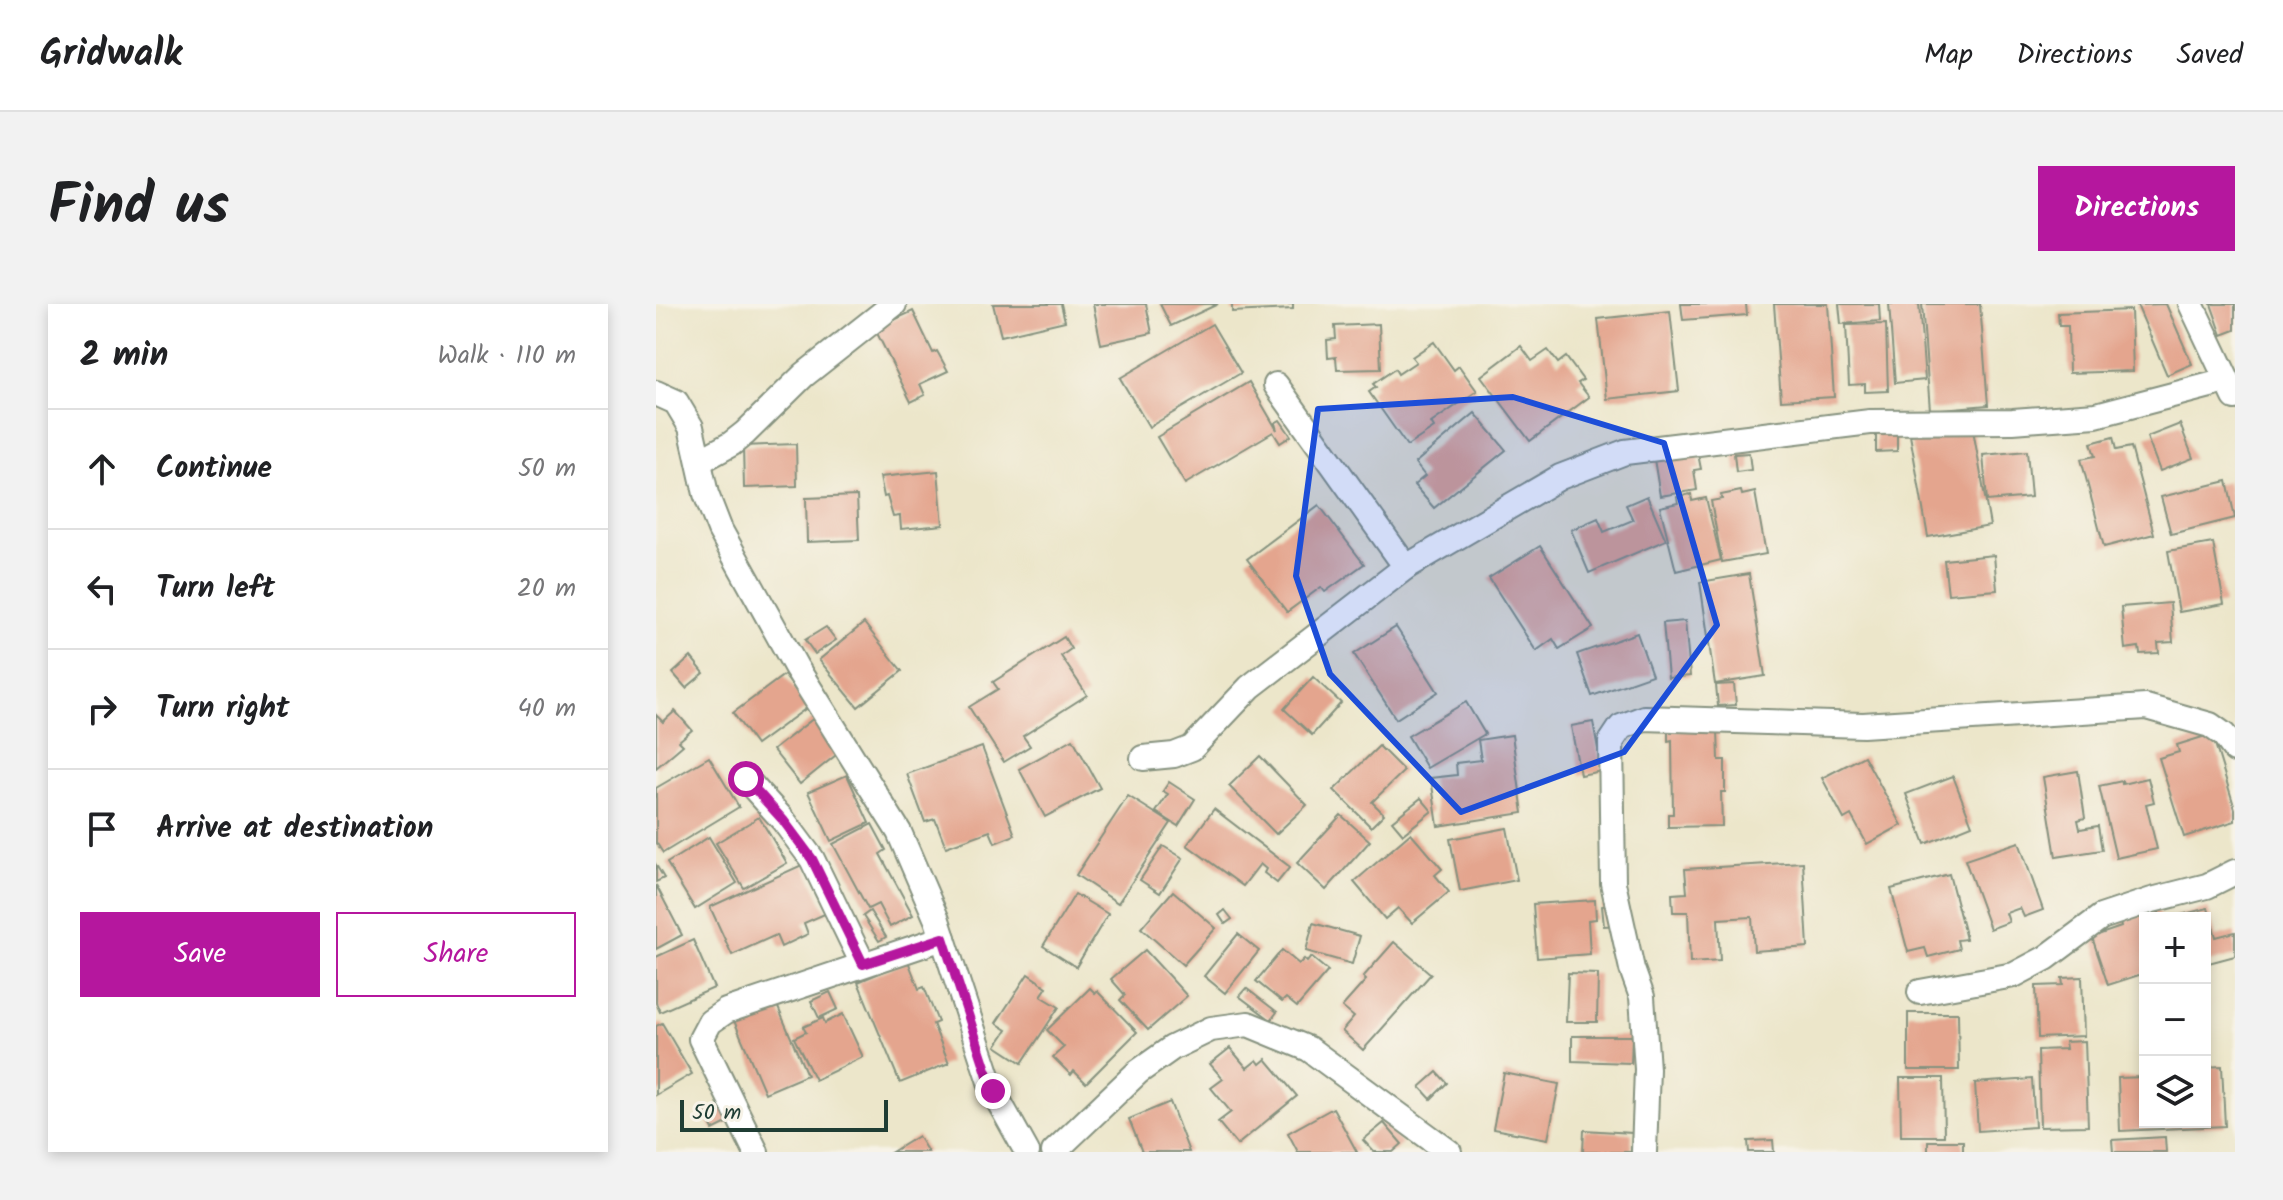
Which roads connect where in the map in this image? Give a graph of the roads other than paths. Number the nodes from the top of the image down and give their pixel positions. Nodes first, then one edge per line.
1 (894, 304) edge
2 (2191, 304) edge
3 (1276, 385) dead end
4 (2231, 389) edge
5 (656, 393) edge
6 (700, 461) junction
7 (1406, 567) junction
8 (2235, 750) edge
9 (1143, 758) dead end
10 (746, 779) dead end
11 (2234, 881) edge
12 (943, 938) junction
13 (863, 964) junction
14 (1920, 992) dead end
15 (1439, 1149) edge
16 (756, 1152) edge
17 (1027, 1152) edge
18 (1054, 1152) edge
19 (1644, 1152) edge

1 - 6 street
2 - 4 street
3 - 7 street
4 - 7 street
5 - 6 street
6 - 12 street
7 - 9 street
8 - 19 street
10 - 13 street
11 - 14 street
12 - 13 street
12 - 17 street
13 - 16 street
15 - 18 street

